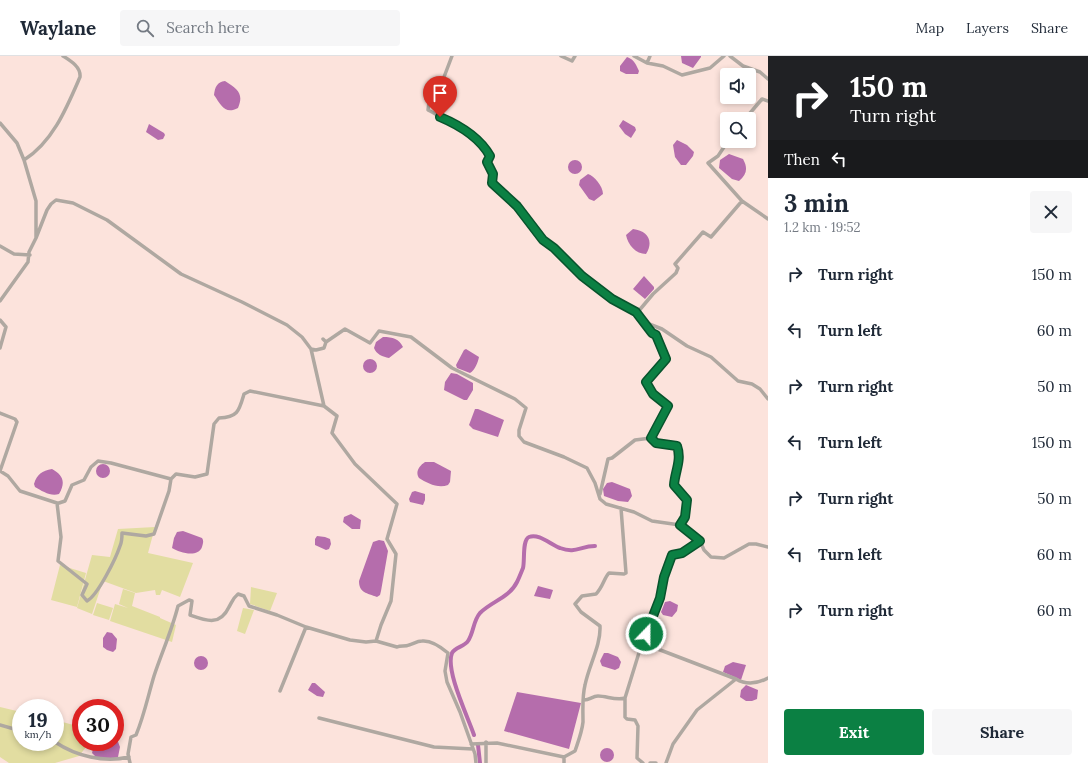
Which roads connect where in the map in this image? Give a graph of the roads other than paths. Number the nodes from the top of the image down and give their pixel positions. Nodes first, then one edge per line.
1 (63, 56) edge
2 (452, 56) edge
3 (561, 56) edge
4 (575, 56) edge
5 (634, 56) edge
6 (650, 56) edge
7 (724, 56) edge
8 (730, 56) edge
9 (647, 63) junction
10 (768, 79) edge
11 (768, 101) edge
12 (751, 112) edge
13 (0, 123) edge
14 (723, 148) edge
15 (24, 160) junction
16 (742, 201) junction
17 (768, 219) edge
18 (36, 238) junction
19 (0, 246) edge
20 (30, 255) junction
21 (0, 301) edge
22 (637, 313) junction
23 (0, 320) edge
24 (643, 321) junction
25 (0, 348) edge
26 (311, 349) junction
27 (768, 399) edge
28 (324, 406) junction
29 (0, 413) edge
30 (651, 438) junction
31 (0, 471) edge
32 (171, 479) junction
33 (600, 495) junction
34 (57, 503) junction
35 (621, 508) junction
36 (680, 525) junction
37 (700, 541) junction
38 (768, 546) edge
39 (306, 627) junction
40 (376, 641) junction
41 (642, 643) junction
42 (768, 678) edge
43 (736, 679) junction
44 (280, 691) dead end
45 (624, 698) junction
46 (583, 700) junction
47 (319, 718) dead end
48 (0, 724) edge
49 (12, 728) edge
50 (486, 742) junction
51 (471, 744) junction
52 (64, 747) edge
53 (473, 749) junction
54 (129, 757) junction
55 (564, 757) junction
56 (93, 759) junction
57 (90, 763) edge
58 (130, 763) edge
59 (476, 763) edge
60 (486, 763) edge
61 (564, 763) edge
62 (643, 763) edge
63 (650, 763) edge
64 (656, 763) edge
65 (666, 763) edge

1 - 15 street
2 - 22 street
3 - 4 street
5 - 9 street
6 - 9 street
7 - 9 street
8 - 10 street
11 - 12 street
13 - 15 street
14 - 16 street
15 - 18 street
16 - 17 street
16 - 22 street
18 - 20 street
18 - 26 street
19 - 20 street
20 - 21 street
22 - 24 street
23 - 25 street
24 - 27 street
24 - 30 street
26 - 28 street
26 - 33 street
28 - 32 street
28 - 40 street
29 - 31 street
30 - 33 street
30 - 36 street
31 - 34 street
32 - 34 street
32 - 34 street
33 - 35 street
35 - 36 street
35 - 46 street
36 - 37 street
37 - 38 street
37 - 41 street
39 - 40 street
39 - 44 street
39 - 54 street
40 - 51 street
41 - 43 street
41 - 45 street
42 - 43 street
43 - 65 street
45 - 46 street
45 - 62 street
46 - 55 street
47 - 53 street
48 - 49 street
50 - 51 street
50 - 55 street
50 - 60 street
51 - 53 street
52 - 56 street
53 - 59 street
54 - 56 street
54 - 58 street
55 - 61 street
56 - 57 street
63 - 64 street

